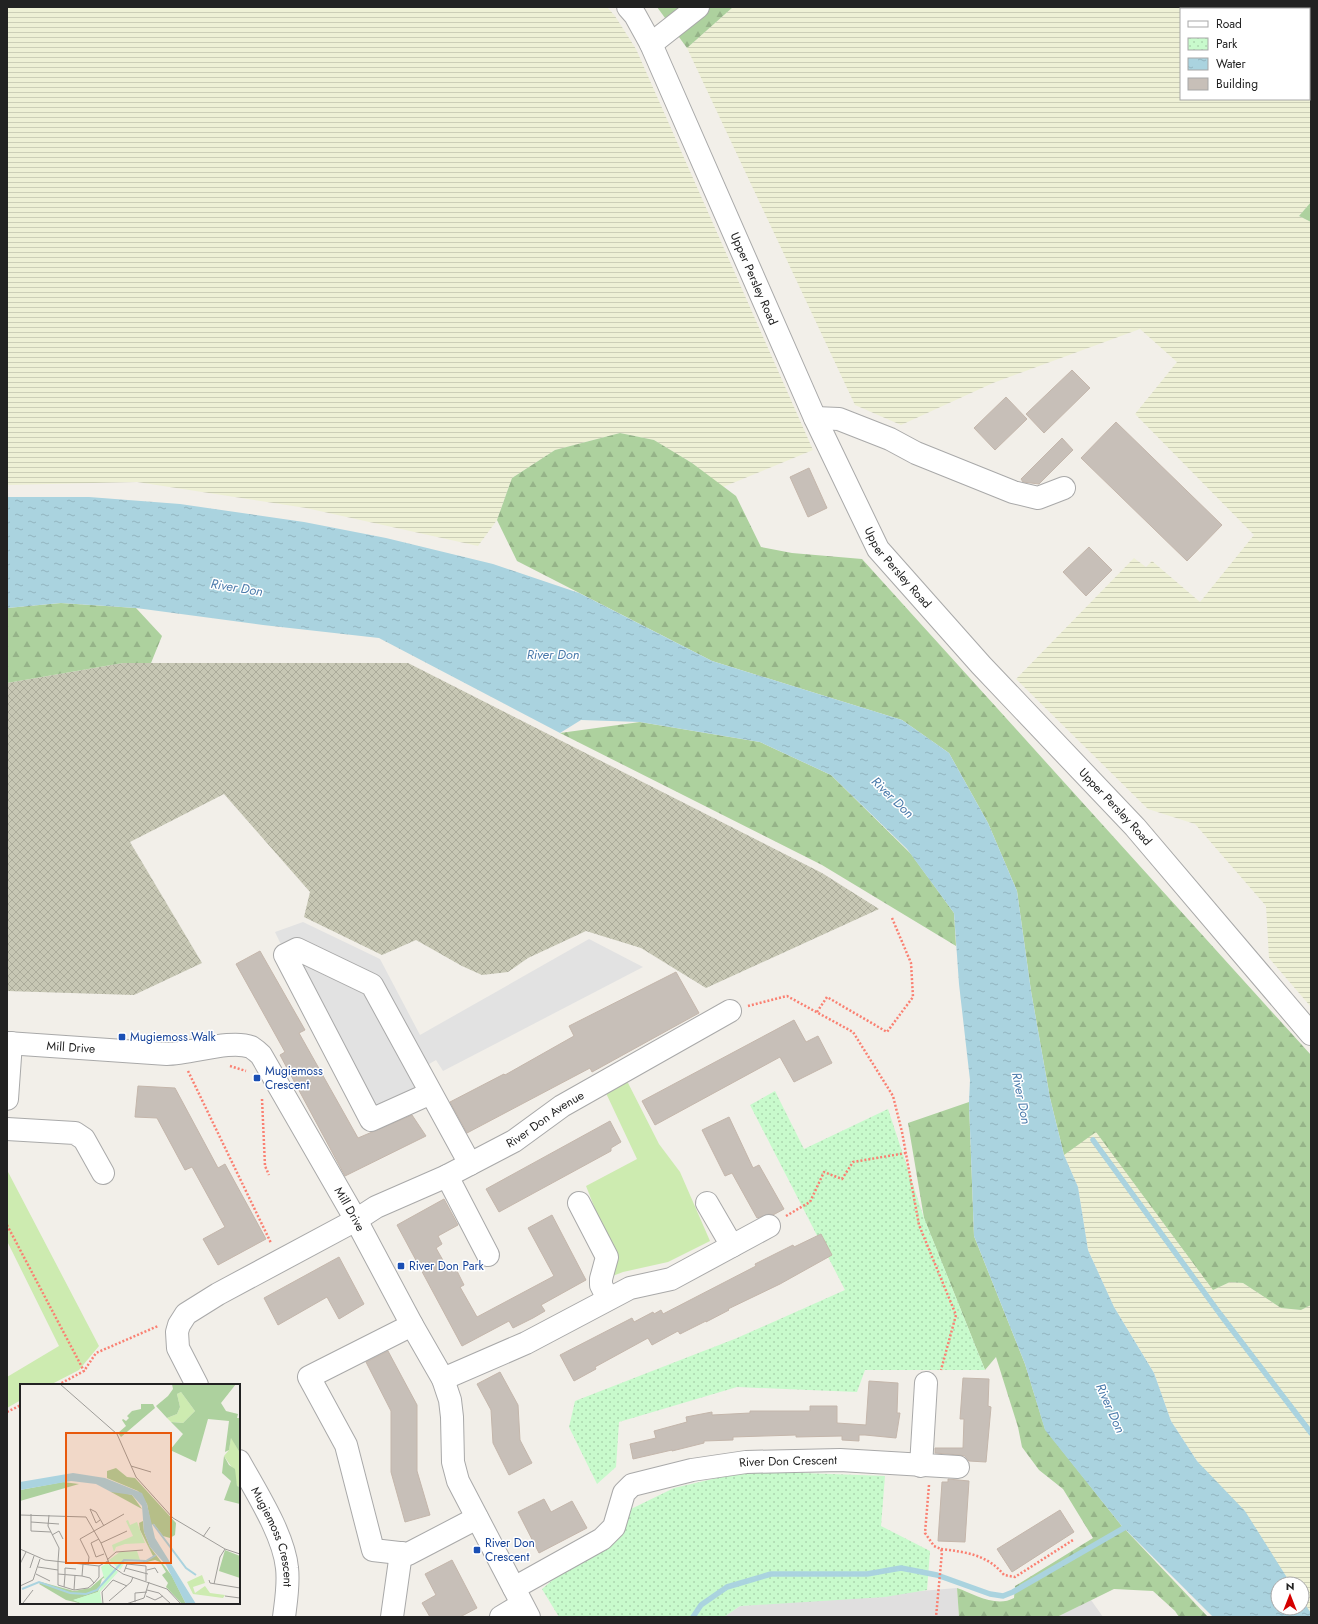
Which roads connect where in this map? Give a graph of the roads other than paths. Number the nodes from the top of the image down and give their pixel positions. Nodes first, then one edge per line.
1 (628, 7) edge
2 (698, 7) edge
3 (651, 44) junction
4 (815, 418) junction
5 (1064, 488) dead end
6 (730, 1011) road end
7 (1311, 1034) edge
8 (9, 1043) edge
9 (431, 1093) junction
10 (7, 1099) edge
11 (7, 1129) edge
12 (470, 1164) junction
13 (103, 1173) dead end
14 (446, 1176) junction
15 (579, 1203) dead end
16 (707, 1203) dead end
17 (356, 1220) junction
18 (769, 1226) road end
19 (732, 1246) junction
20 (488, 1255) dead end
21 (608, 1299) junction
22 (412, 1324) junction
23 (443, 1379) junction
24 (926, 1383) road end
25 (196, 1384) edge
26 (240, 1463) edge
27 (477, 1518) junction
28 (401, 1553) junction
29 (521, 1603) edge
30 (284, 1617) edge
31 (392, 1617) edge
32 (501, 1617) edge

1 - 3 street, Upper Persley Road
2 - 3 street
3 - 4 street, Upper Persley Road
4 - 5 street
4 - 7 street, Upper Persley Road
6 - 12 street, River Don Avenue
8 - 10 street
8 - 17 street, Mill Drive
9 - 9 street
9 - 12 street
11 - 13 street
12 - 14 street, River Don Avenue
14 - 17 street, River Don Avenue
14 - 20 street
15 - 21 street
16 - 19 street
17 - 22 street, Mill Drive
17 - 25 street
18 - 19 street
19 - 21 street
21 - 23 street
22 - 23 street, Mill Drive
22 - 28 street
23 - 27 street, Mill Drive
24 - 29 street, River Don Crescent
26 - 30 street, Mugiemoss Crescent
27 - 28 street
27 - 29 street, Mill Drive
28 - 31 street
29 - 32 street, River Don Crescent

